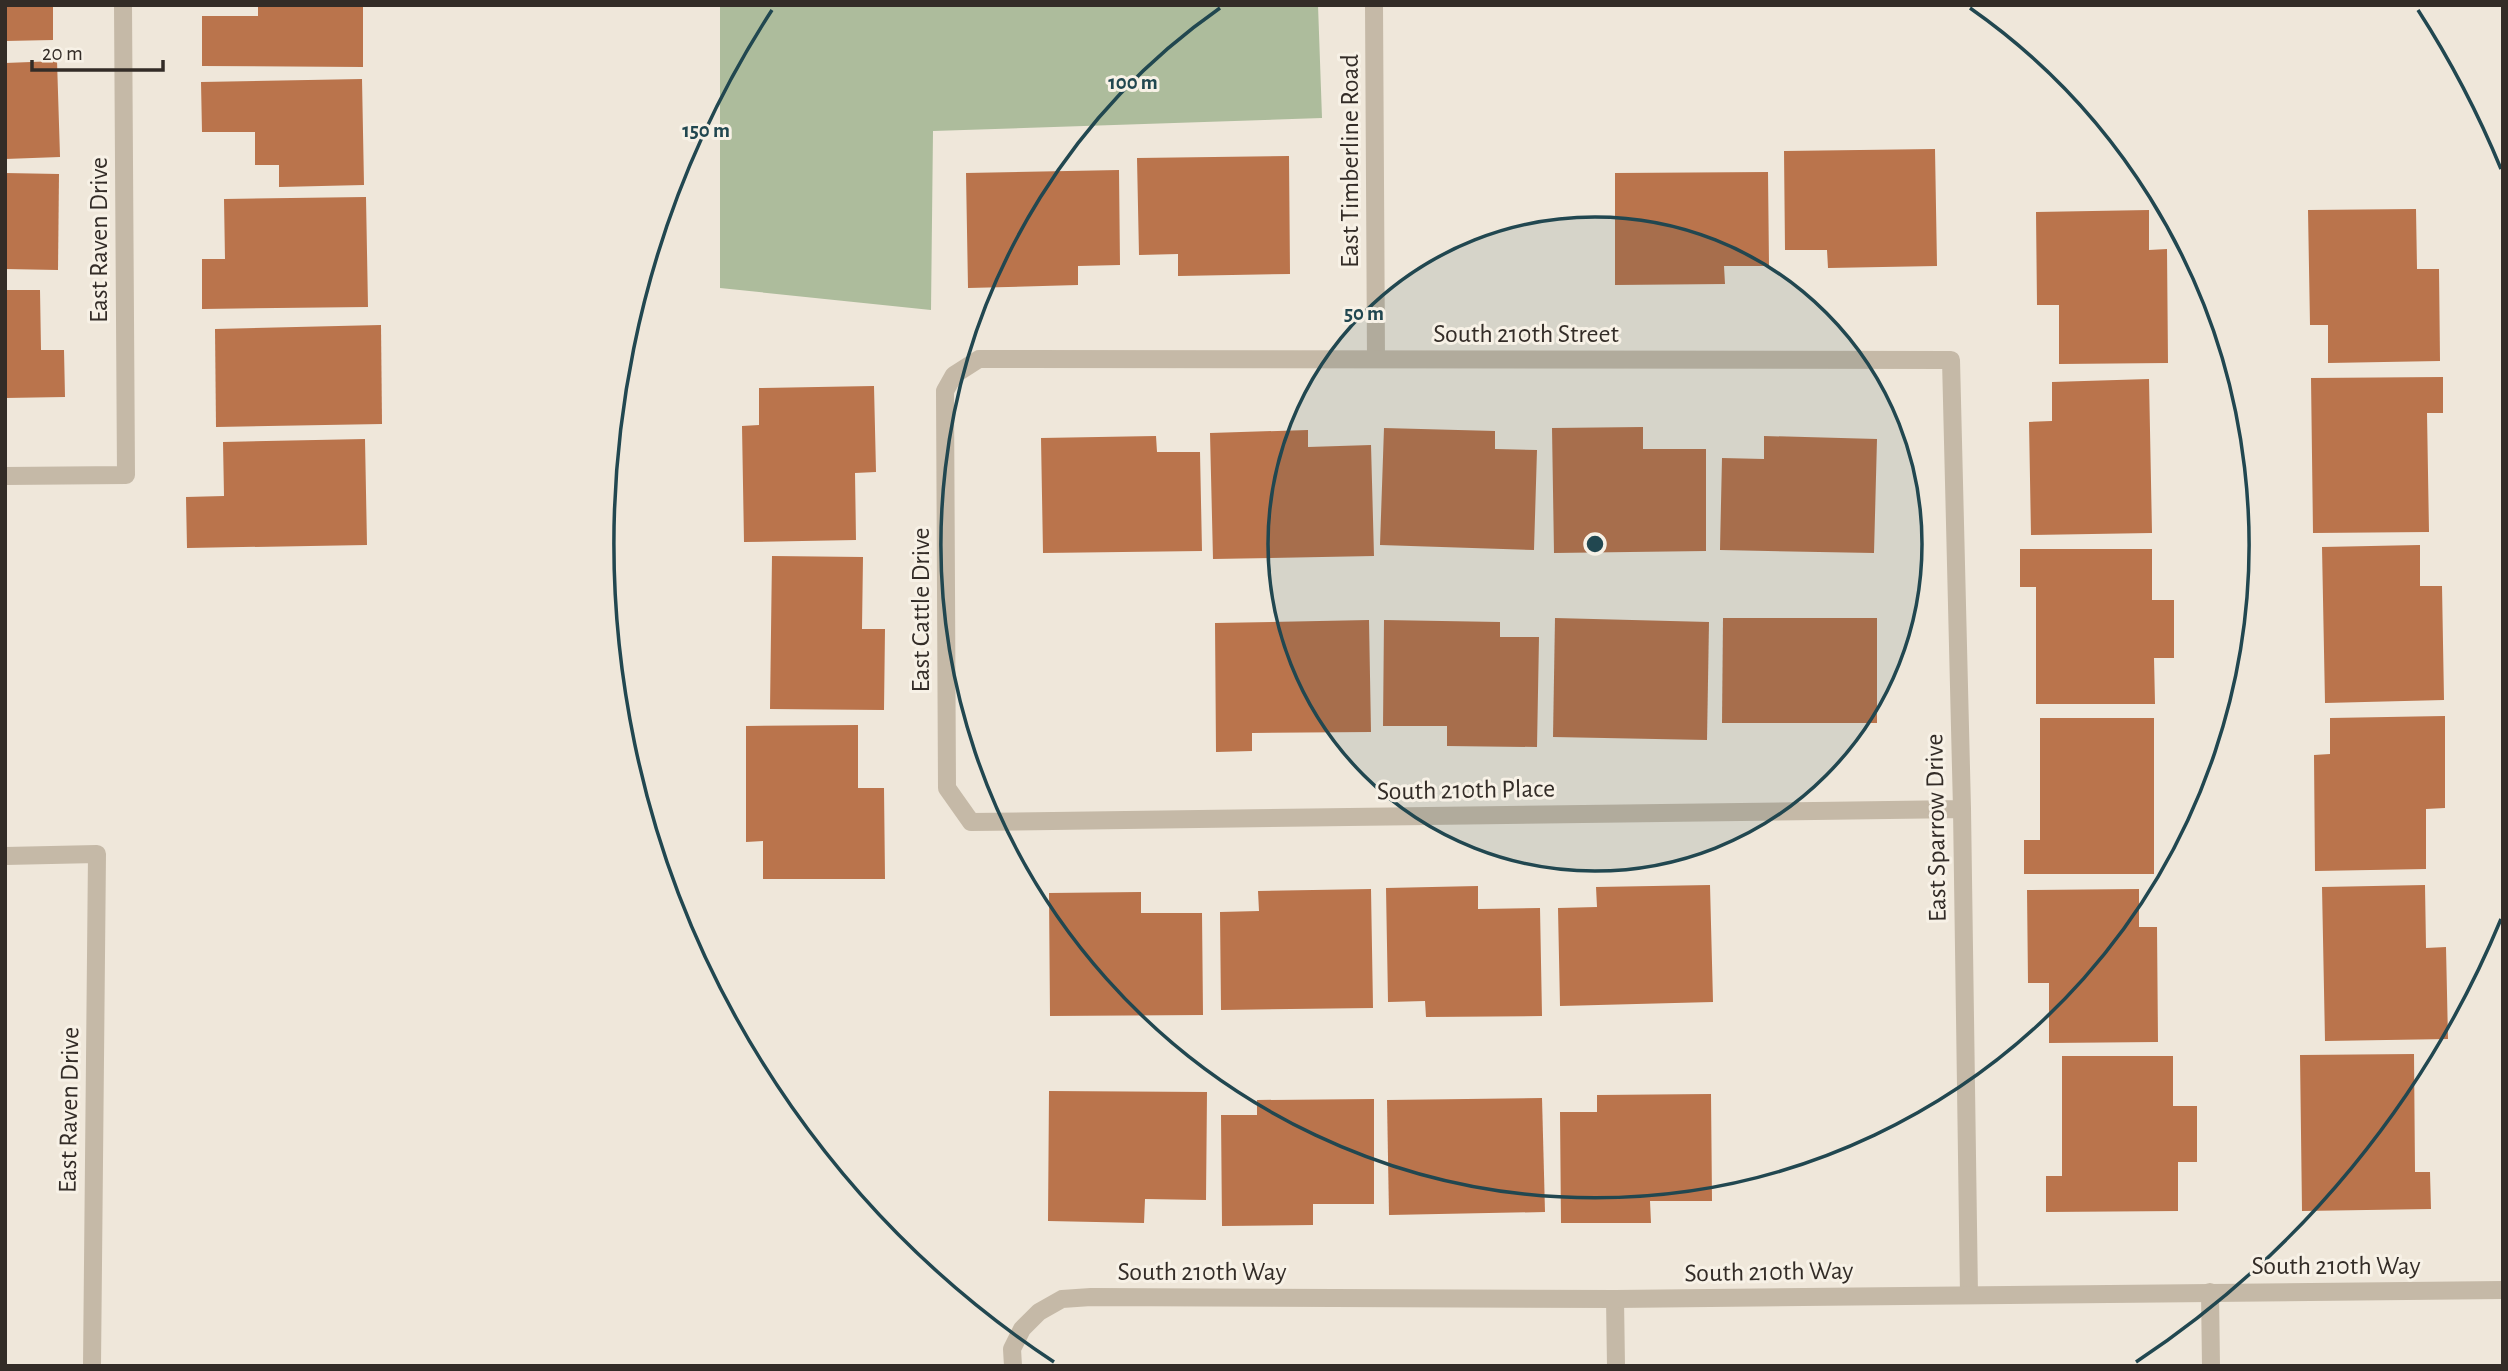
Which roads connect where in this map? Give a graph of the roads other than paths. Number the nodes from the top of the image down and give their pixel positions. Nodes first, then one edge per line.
1 (123, 5) edge
2 (1374, 5) edge
3 (1376, 358) junction
4 (1951, 360) joint
5 (945, 391) joint
6 (5, 476) edge
7 (1962, 809) junction
8 (971, 822) joint
9 (5, 856) edge
10 (2503, 1290) edge
11 (2210, 1292) junction
12 (1969, 1295) junction
13 (1615, 1299) junction
14 (92, 1366) edge
15 (1013, 1366) edge
16 (1616, 1366) edge
17 (2211, 1366) edge

1 - 6 street, East Raven Drive
2 - 3 street, East Timberline Road
3 - 4 street, South 210th Street
3 - 5 street, South 210th Street
4 - 7 street, East Sparrow Drive
5 - 8 street, East Cattle Drive
7 - 8 street, South 210th Place
7 - 12 street, East Sparrow Drive
9 - 14 street, East Raven Drive
10 - 11 street, South 210th Way
11 - 12 street, South 210th Way
11 - 17 street
12 - 13 street, South 210th Way
13 - 15 street, South 210th Way
13 - 16 street

